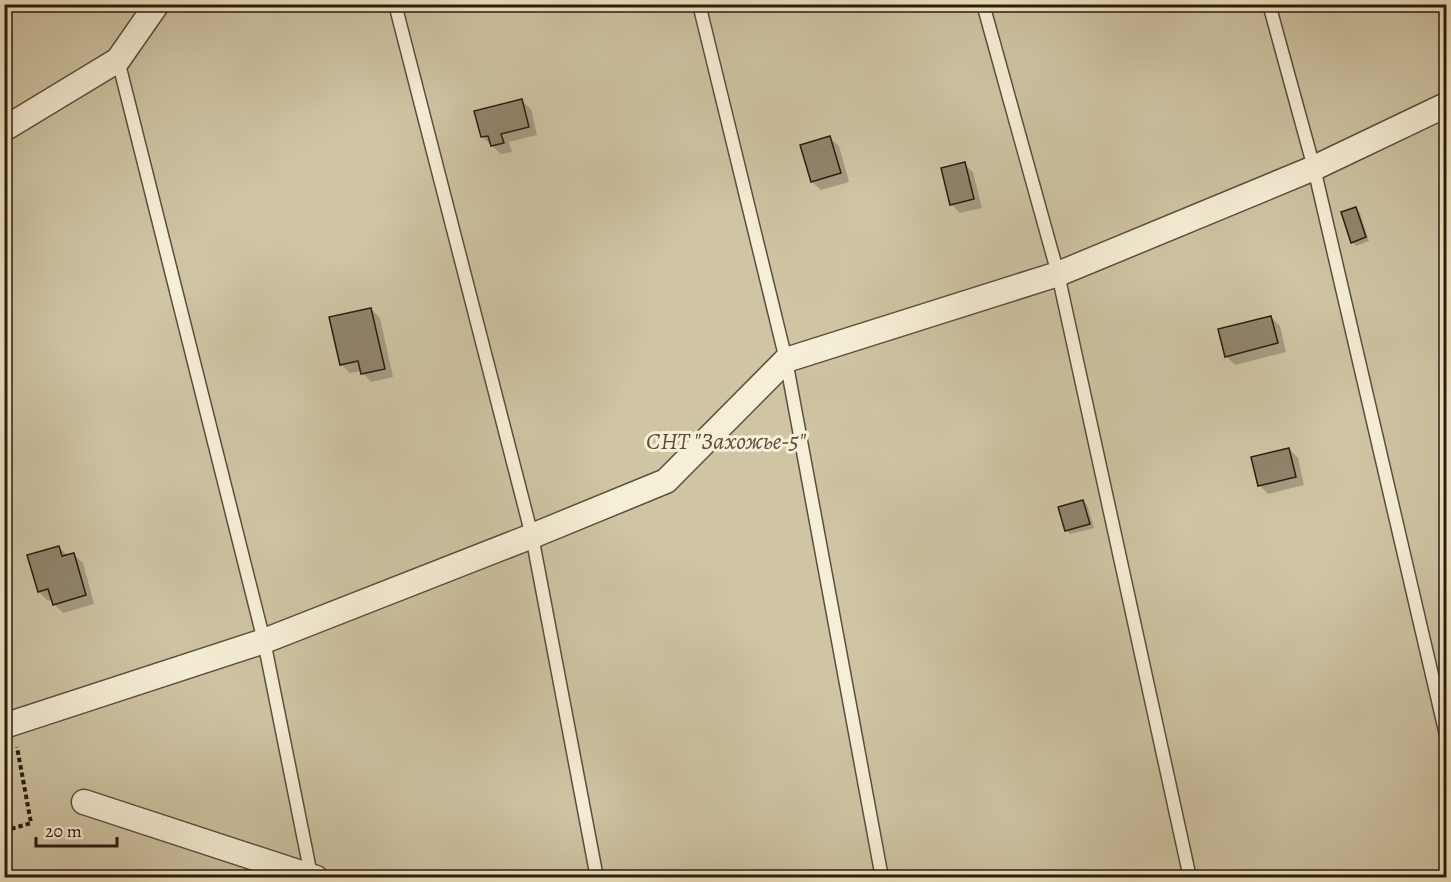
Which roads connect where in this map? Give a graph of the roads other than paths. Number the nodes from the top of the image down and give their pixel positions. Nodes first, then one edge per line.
1 (157, 4) edge
2 (395, 4) edge
3 (699, 4) edge
4 (983, 4) edge
5 (1269, 4) edge
6 (118, 60) junction
7 (1446, 105) edge
8 (4, 129) edge
9 (1314, 168) junction
10 (1058, 274) junction
11 (786, 360) junction
12 (532, 536) junction
13 (264, 641) junction
14 (7, 724) edge
15 (1446, 735) edge
16 (84, 802) dead end
17 (313, 876) edge
18 (597, 878) edge
19 (882, 878) edge
20 (1190, 878) edge

1 - 6 street
2 - 12 lane
3 - 11 lane
4 - 10 lane
5 - 9 lane
6 - 8 street
6 - 13 lane
7 - 9 street
9 - 10 street
9 - 15 lane
10 - 11 street
10 - 20 lane
11 - 12 street
11 - 19 lane
12 - 13 street
12 - 18 lane
13 - 14 street
13 - 17 lane
16 - 17 street

